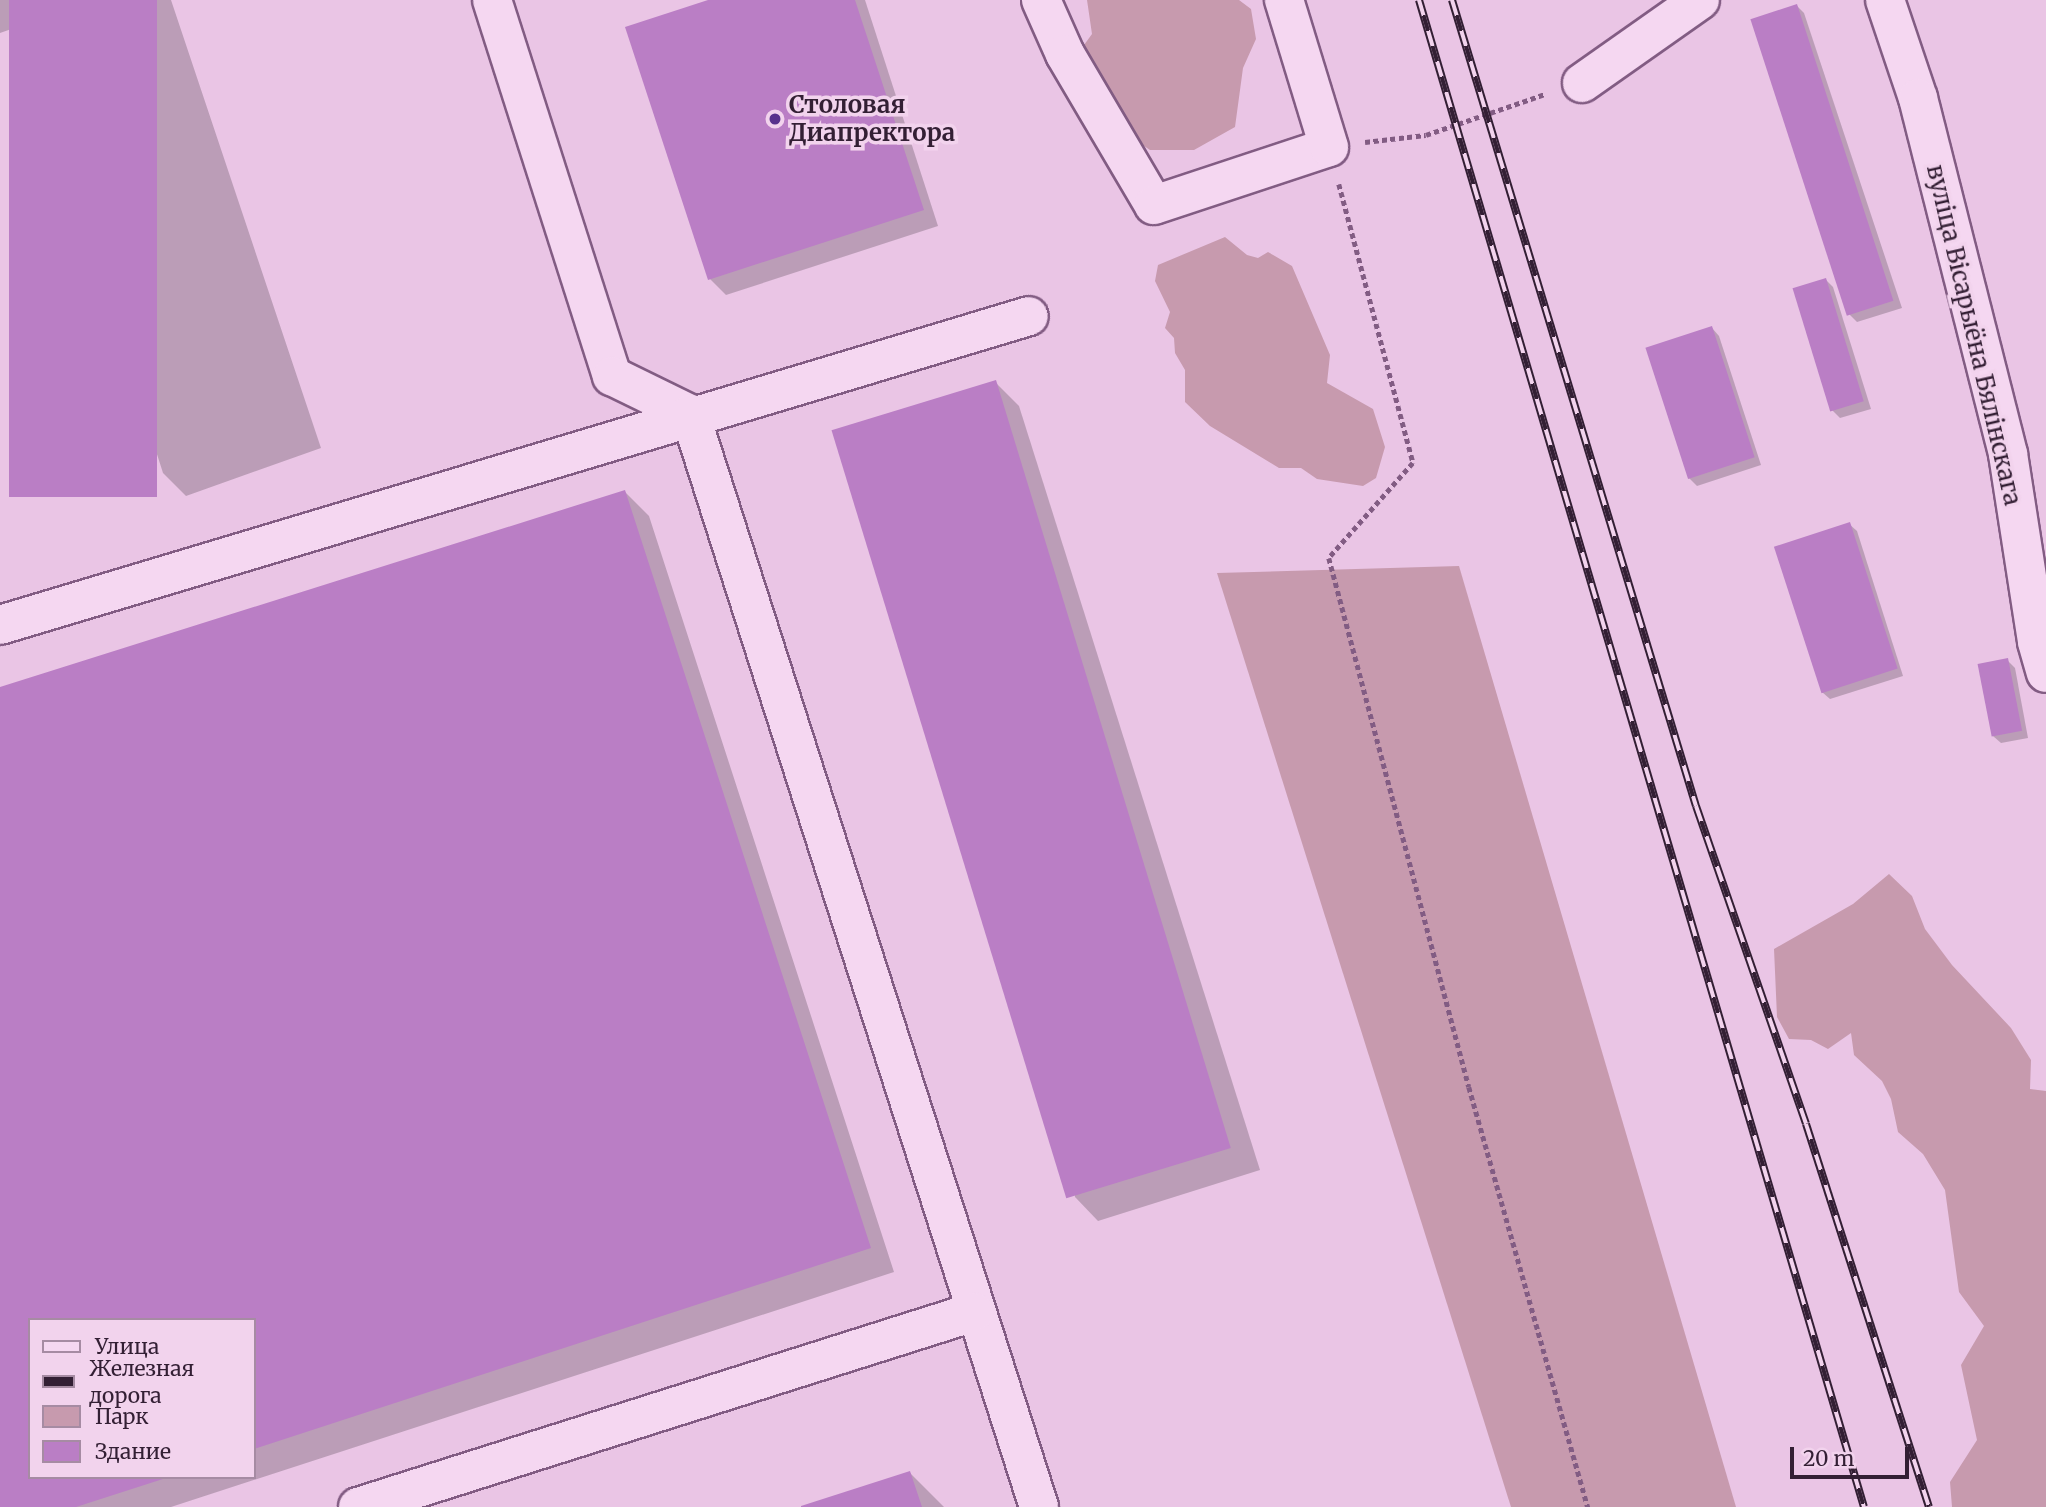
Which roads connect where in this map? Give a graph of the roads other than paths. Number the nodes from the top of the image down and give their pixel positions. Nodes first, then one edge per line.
1 (492, 0) edge
2 (1041, 0) edge
3 (1284, 0) edge
4 (1700, 0) edge
5 (1885, 0) edge
6 (1582, 83) road end
7 (1029, 316) dead end
8 (690, 414) junction
9 (0, 625) edge
10 (2046, 673) edge
11 (974, 1312) junction
12 (358, 1507) edge
13 (1039, 1507) edge

1 - 8 street
2 - 3 street
4 - 6 street
5 - 10 street, вуліца Вісарыёна Бялінскага
7 - 8 street
8 - 9 street
8 - 11 street
11 - 12 street
11 - 13 street

